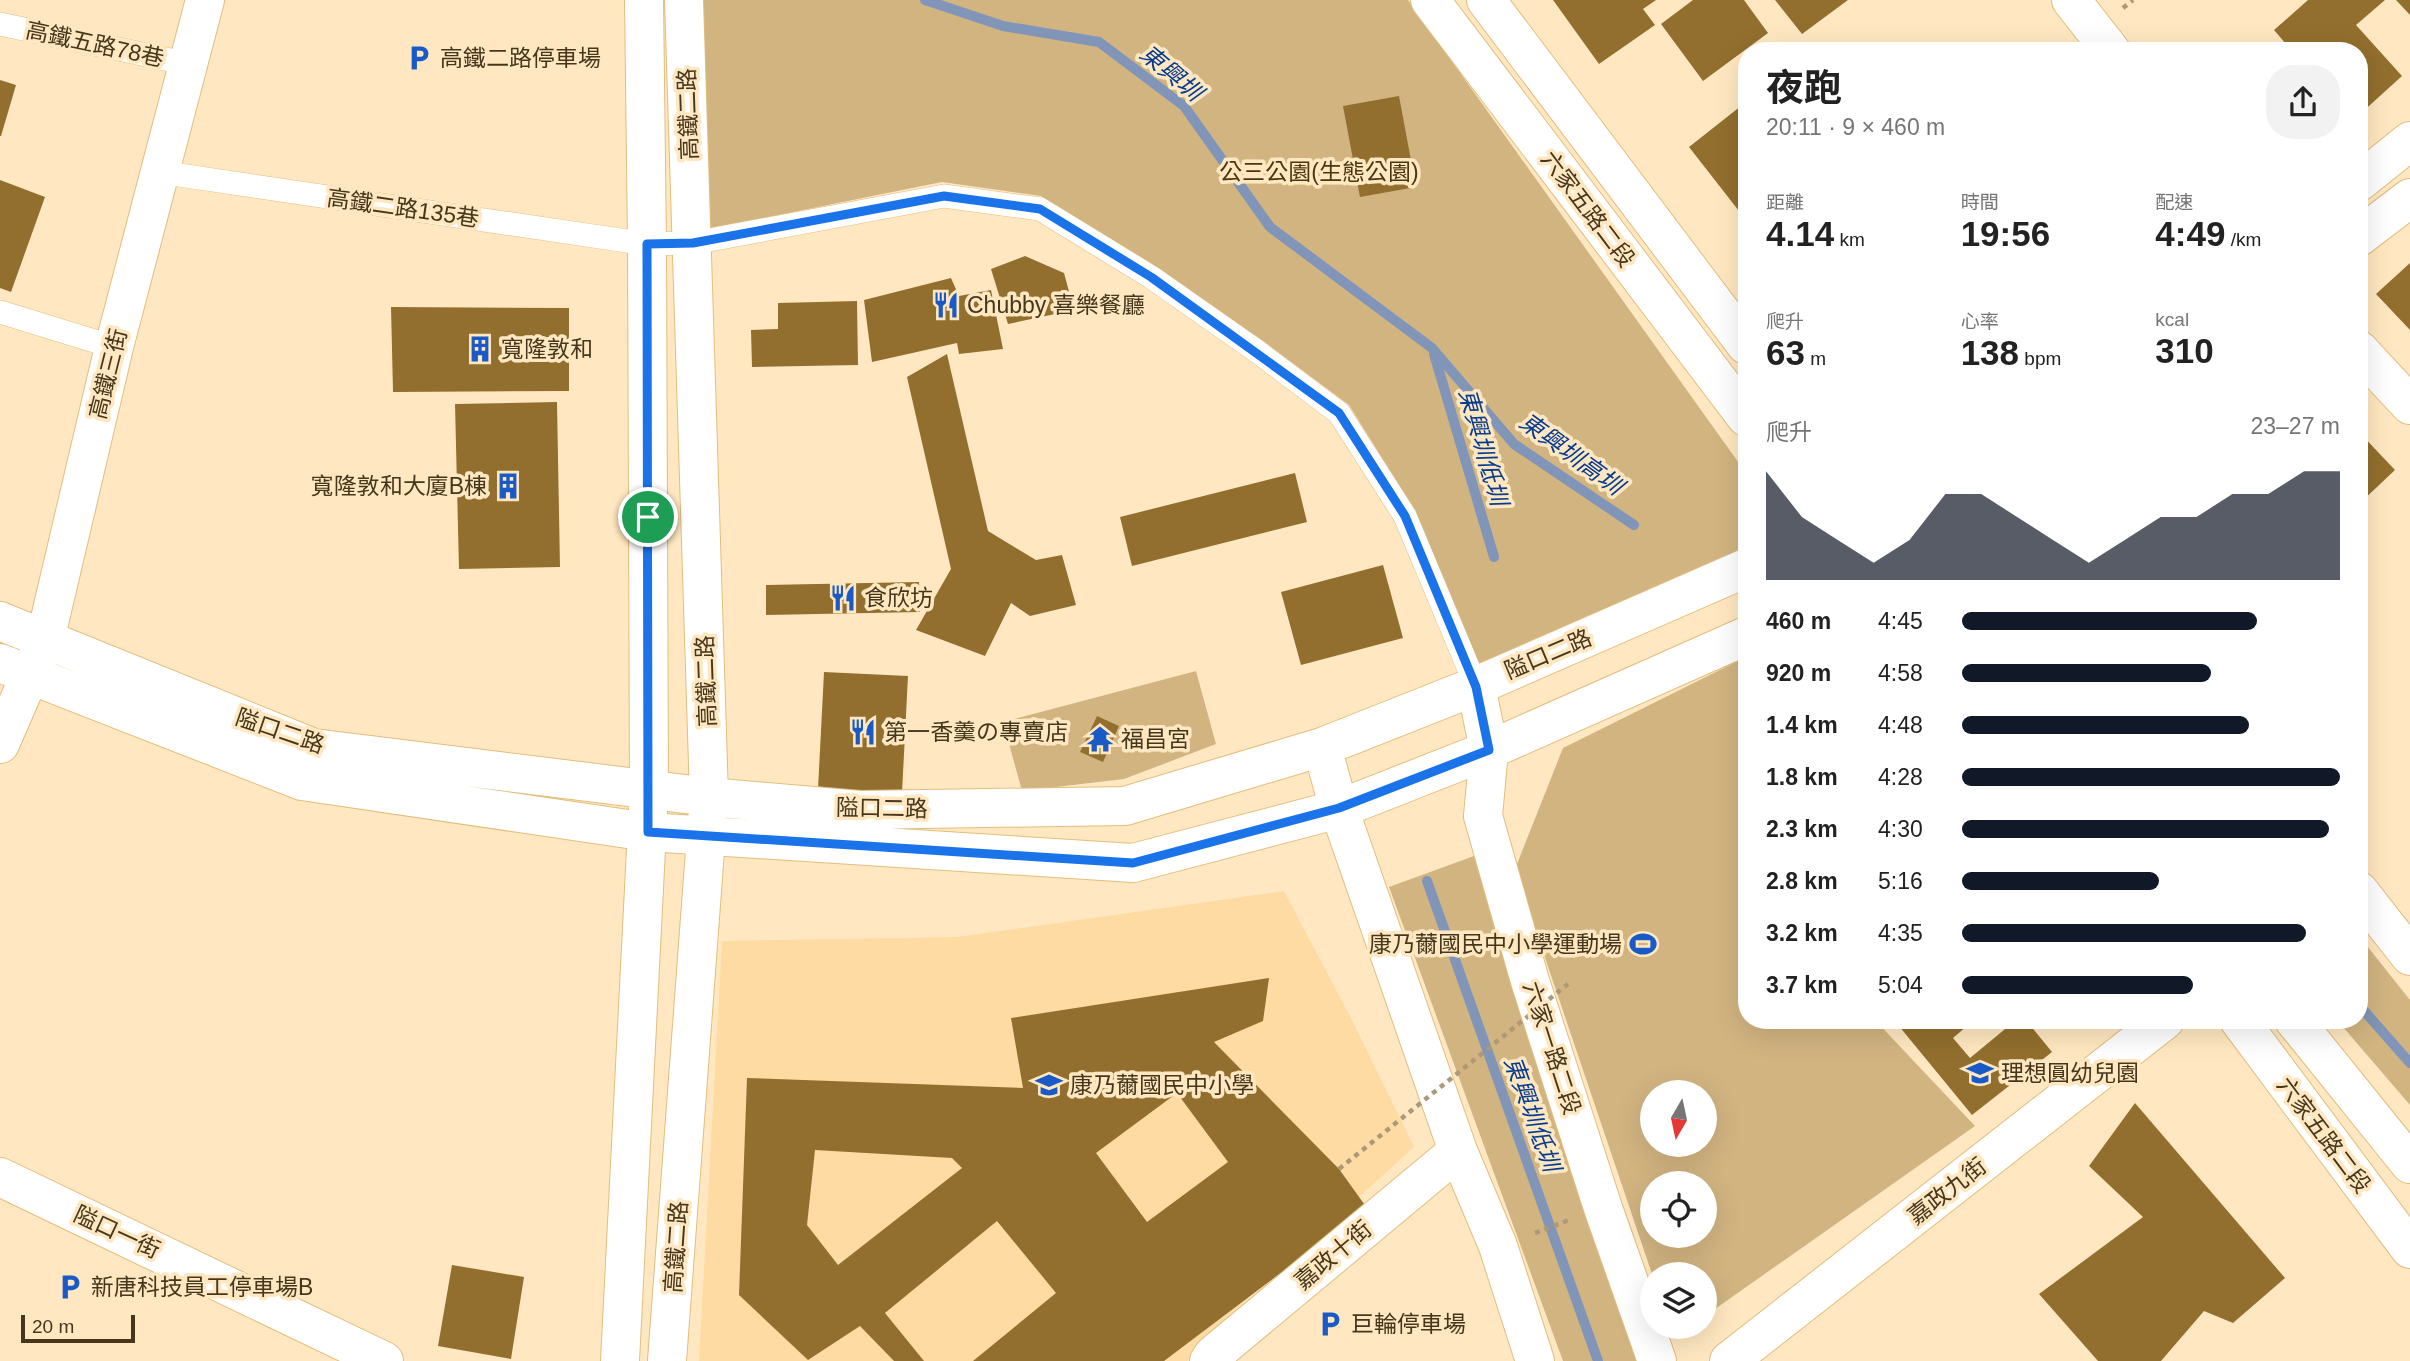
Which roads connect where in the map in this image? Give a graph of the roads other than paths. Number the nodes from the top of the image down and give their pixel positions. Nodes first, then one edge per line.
1 (205, 0) edge
2 (644, 0) edge
3 (684, 0) edge
4 (1430, 0) edge
5 (1486, 0) edge
6 (2071, 0) edge
7 (0, 24) edge
8 (2104, 42) edge
9 (189, 64) junction
10 (2410, 141) edge
11 (159, 172) junction
12 (2368, 175) edge
13 (2410, 198) edge
14 (2368, 230) edge
15 (693, 243) junction
16 (647, 244) junction
17 (0, 312) edge
18 (1738, 334) edge
19 (114, 347) junction
20 (2368, 360) edge
21 (2410, 405) edge
22 (1738, 406) edge
23 (1738, 572) edge
24 (0, 621) edge
25 (45, 640) junction
26 (1738, 640) edge
27 (15, 670) edge
28 (1476, 687) junction
29 (0, 744) edge
30 (1322, 747) junction
31 (1489, 750) junction
32 (649, 790) junction
33 (709, 797) junction
34 (1339, 808) junction
35 (648, 832) junction
36 (707, 836) junction
37 (2368, 902) edge
38 (2410, 956) edge
39 (2154, 1029) edge
40 (2246, 1029) edge
41 (2301, 1029) edge
42 (1458, 1151) junction
43 (2410, 1164) edge
44 (0, 1177) edge
45 (2410, 1249) edge
46 (384, 1361) edge
47 (620, 1361) edge
48 (667, 1361) edge
49 (1209, 1361) edge
50 (1535, 1361) edge
51 (1657, 1361) edge
52 (1730, 1361) edge

1 - 9 street, 高鐵三街
2 - 16 street, 高鐵二路
3 - 15 street, 高鐵二路
4 - 22 street, 六家五路二段
5 - 18 street, 六家五路二段
6 - 8 street
7 - 9 lane, 高鐵五路78巷
9 - 11 street, 高鐵三街
10 - 12 street
11 - 16 lane, 高鐵二路135巷
11 - 19 street, 高鐵三街
13 - 14 street
15 - 16 lane, 高鐵二路135巷
15 - 28 lane, 高鐵二路135巷
15 - 33 street, 高鐵二路
16 - 32 street, 高鐵二路
17 - 19 lane
19 - 25 street, 高鐵三街
20 - 21 street
23 - 28 street, 隘口二路
24 - 25 street, 隘口二路
25 - 27 street, 高鐵三街
25 - 32 street, 隘口二路
26 - 31 street, 隘口二路
27 - 29 street, 高鐵三街
27 - 35 street, 隘口二路
28 - 30 street, 隘口二路
28 - 31 street, 六家一路二段
30 - 33 street, 隘口二路
30 - 34 street
31 - 34 street, 隘口二路
31 - 51 street, 六家一路二段
32 - 33 street, 隘口二路
32 - 35 street, 高鐵二路
33 - 36 street, 高鐵二路
34 - 36 street, 隘口二路
34 - 42 street
35 - 36 street, 隘口二路
35 - 47 street, 高鐵二路
36 - 48 street, 高鐵二路
37 - 38 street
39 - 52 street, 嘉政九街
40 - 45 street, 六家五路二段
41 - 43 street, 六家五路二段
42 - 49 street, 嘉政十街
42 - 50 street
44 - 46 street, 隘口一街

